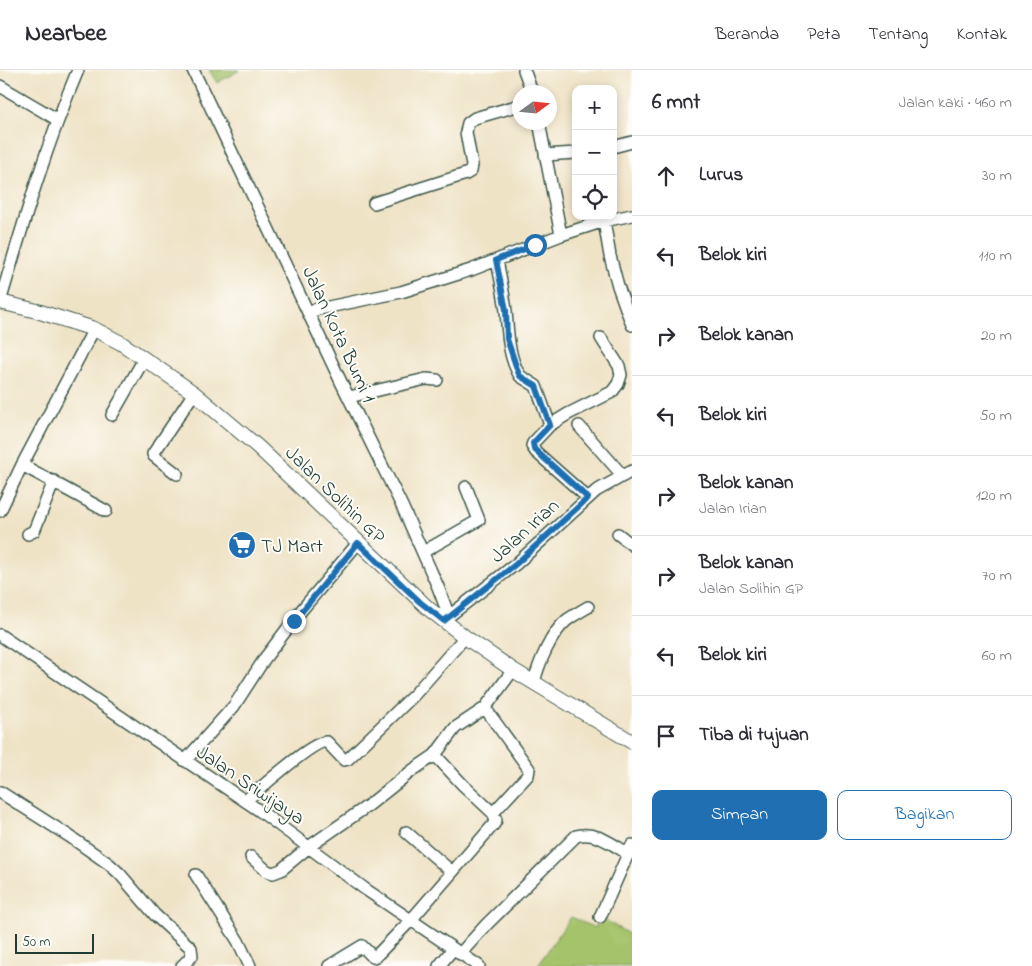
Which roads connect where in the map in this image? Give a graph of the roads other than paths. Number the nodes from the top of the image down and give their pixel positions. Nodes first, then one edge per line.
1 (78, 70) edge
2 (193, 70) edge
3 (524, 70) edge
4 (529, 85) edge
5 (0, 86) edge
6 (512, 107) edge
7 (58, 120) junction
8 (540, 130) edge
9 (632, 142) edge
10 (617, 145) edge
11 (572, 153) edge
12 (545, 155) junction
13 (374, 203) dead end
14 (632, 215) edge
15 (604, 222) junction
16 (561, 236) junction
17 (496, 260) junction
18 (0, 302) edge
19 (309, 312) junction
20 (632, 325) edge
21 (94, 329) junction
22 (602, 338) dead end
23 (144, 358) junction
24 (437, 380) dead end
25 (194, 393) junction
26 (349, 397) junction
27 (112, 415) dead end
28 (550, 425) junction
29 (579, 426) dead end
30 (22, 465) junction
31 (177, 474) dead end
32 (627, 474) edge
33 (54, 482) junction
34 (466, 487) dead end
35 (588, 498) junction
36 (0, 511) edge
37 (106, 511) dead end
38 (28, 534) dead end
39 (618, 534) dead end
40 (358, 543) junction
41 (632, 545) edge
42 (423, 552) junction
43 (588, 607) dead end
44 (446, 619) junction
45 (0, 635) edge
46 (465, 637) junction
47 (513, 670) junction
48 (534, 682) junction
49 (485, 708) junction
50 (631, 740) edge
51 (435, 754) junction
52 (184, 761) junction
53 (0, 792) edge
54 (245, 801) junction
55 (493, 813) junction
56 (406, 832) dead end
57 (310, 846) junction
58 (630, 850) edge
59 (251, 857) dead end
60 (452, 872) junction
61 (196, 875) dead end
62 (600, 917) dead end
63 (411, 920) junction
64 (457, 951) junction
65 (182, 966) edge
66 (250, 966) edge
67 (329, 966) edge
68 (439, 966) edge
69 (479, 966) edge

1 - 7 street
2 - 19 street, Jalan Kota Bumi 1
3 - 4 street
5 - 7 street
6 - 13 street
7 - 18 street
8 - 12 street
9 - 10 street
11 - 12 street
12 - 16 street
14 - 15 street
15 - 16 street
15 - 20 street
16 - 17 street
17 - 19 street
17 - 28 street
18 - 21 main road, Jalan Solihin GP
19 - 26 street, Jalan Kota Bumi 1
21 - 23 main road, Jalan Solihin GP
21 - 30 street
22 - 28 street
23 - 25 main road, Jalan Solihin GP
23 - 27 street
24 - 26 street
25 - 31 street
25 - 40 main road, Jalan Solihin GP
26 - 42 street, Jalan Kota Bumi 1
28 - 35 street
29 - 32 street
30 - 33 street
30 - 36 street
32 - 35 street, Jalan Irian
33 - 37 street
33 - 38 street
34 - 42 street
35 - 44 street, Jalan Irian
39 - 41 street
40 - 44 main road, Jalan Solihin GP
40 - 52 street
42 - 44 street, Jalan Kota Bumi 1
43 - 48 street
44 - 46 main road, Jalan Solihin GP
45 - 52 street, Jalan Sriwijaya
46 - 47 main road, Jalan Solihin GP
46 - 54 street
47 - 48 main road, Jalan Solihin GP
47 - 49 street
48 - 50 main road, Jalan Solihin GP
49 - 51 street
49 - 55 street
51 - 55 street
51 - 57 street
52 - 54 street, Jalan Sriwijaya
53 - 65 street
54 - 57 street, Jalan Sriwijaya
55 - 60 street
56 - 60 street
57 - 59 street
57 - 63 street, Jalan Sriwijaya
58 - 62 street
58 - 64 street
60 - 63 street
61 - 66 street
63 - 64 street, Jalan Sriwijaya
63 - 67 street
64 - 68 street
64 - 69 street, Jalan Sriwijaya

